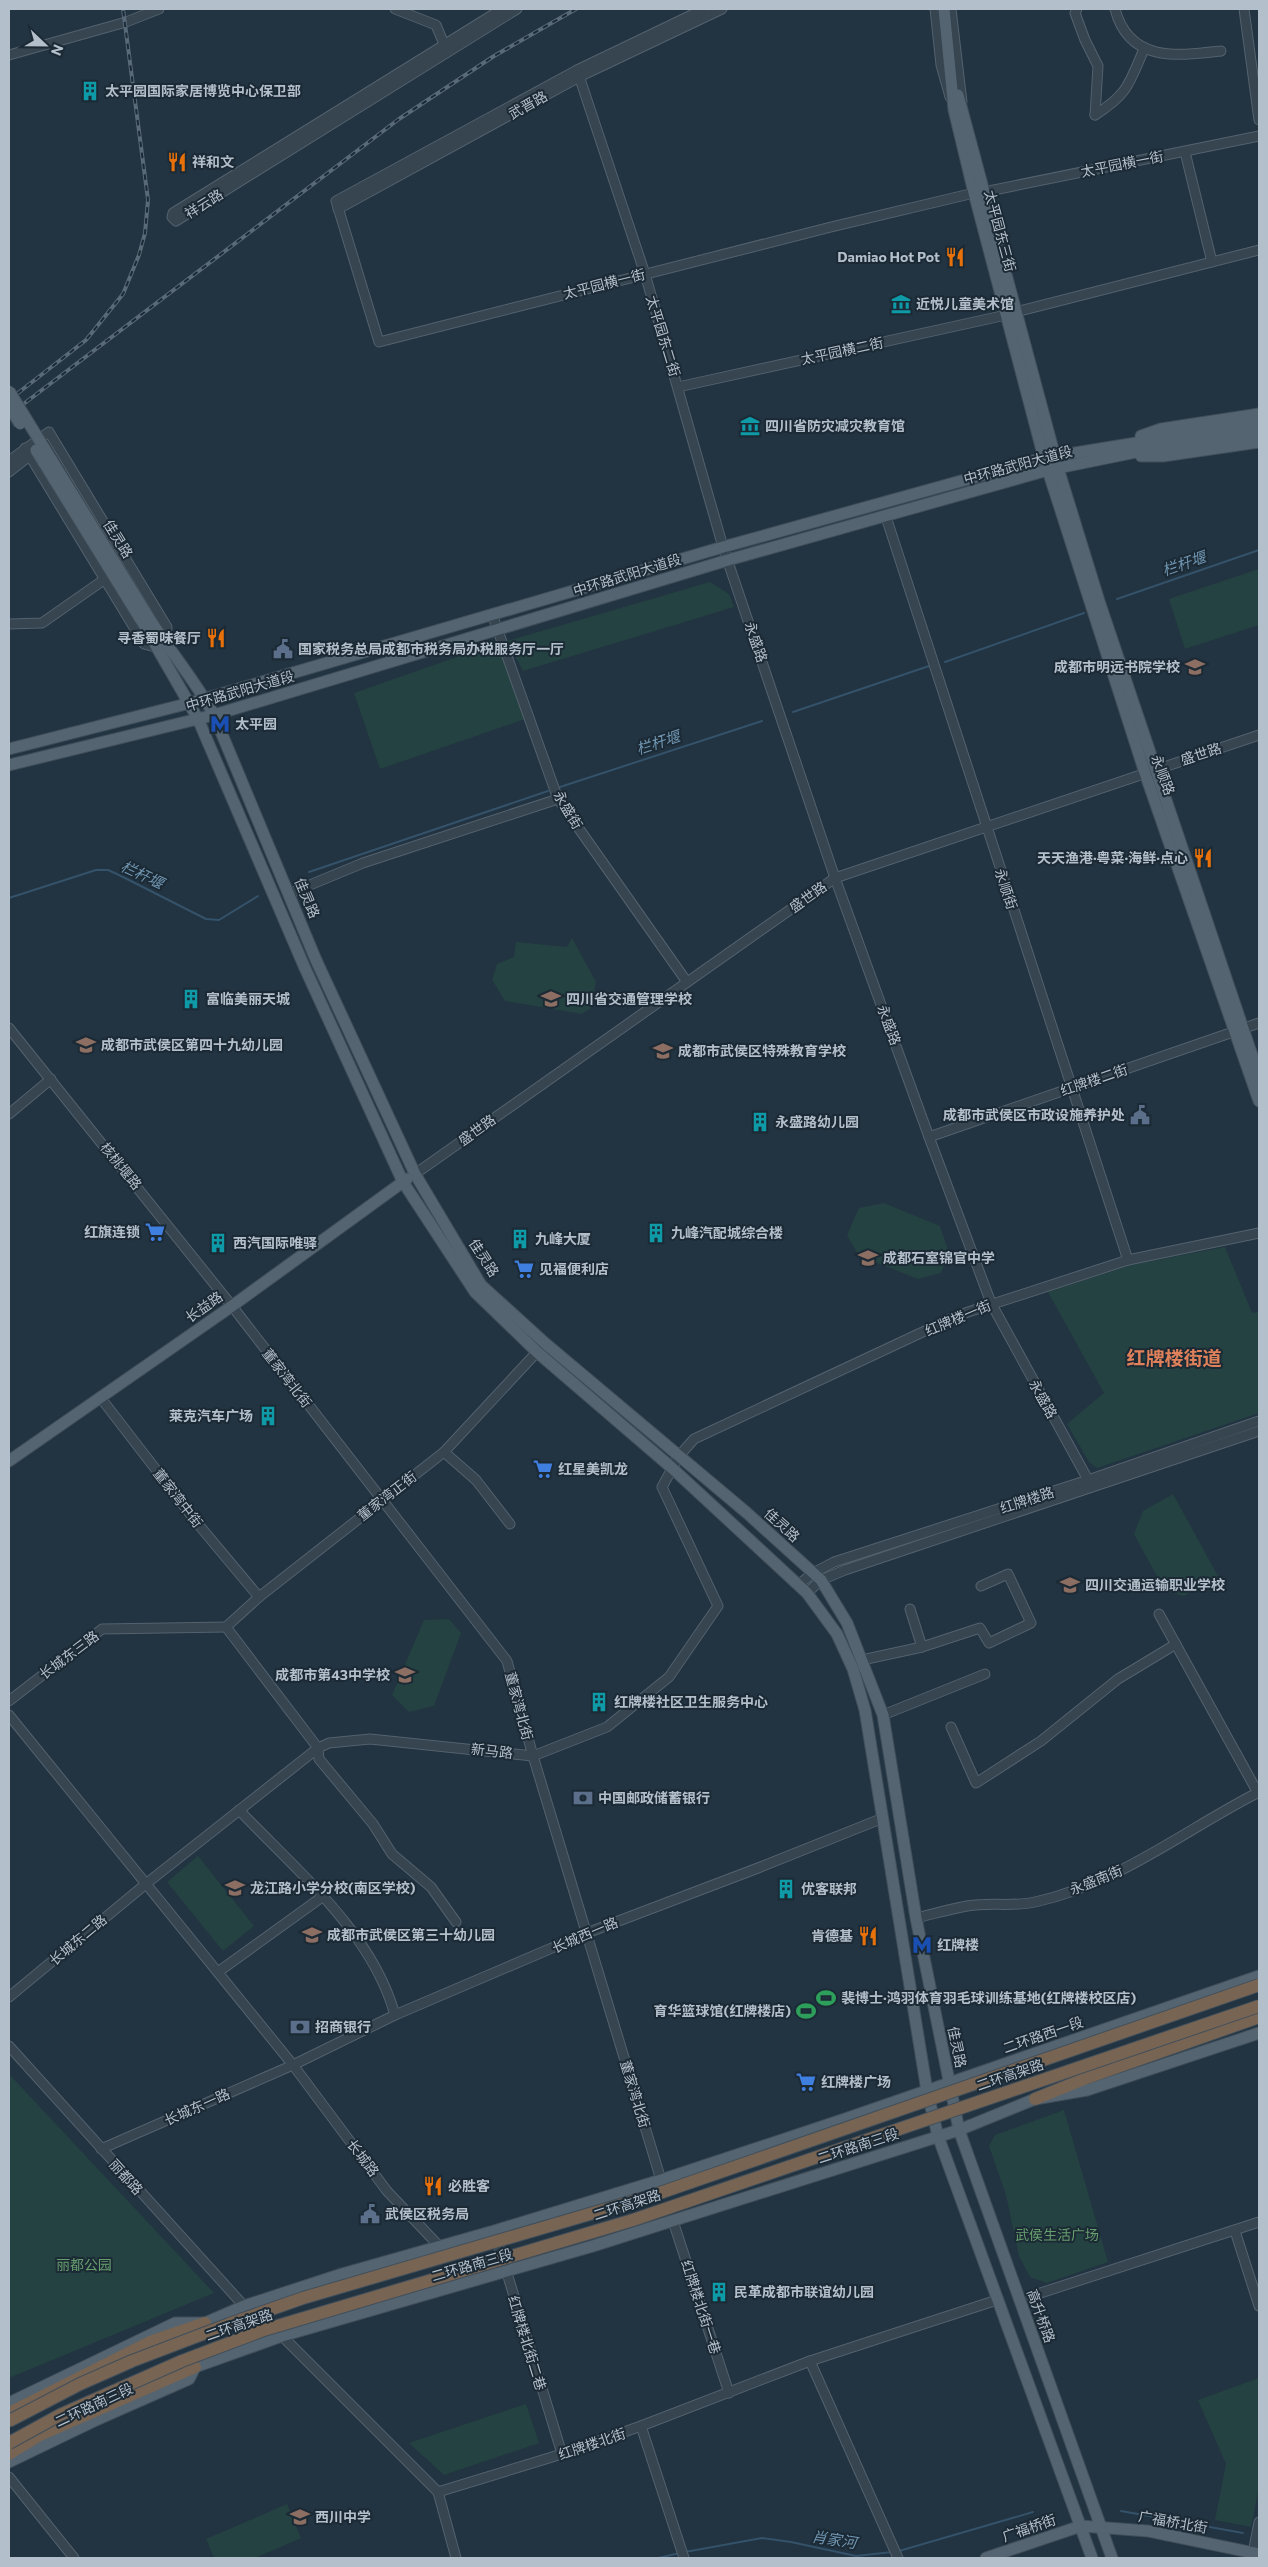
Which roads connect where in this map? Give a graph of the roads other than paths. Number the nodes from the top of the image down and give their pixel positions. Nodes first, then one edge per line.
1 (159, 9) edge
2 (395, 9) edge
3 (502, 9) edge
4 (517, 9) edge
5 (704, 9) edge
6 (722, 9) edge
7 (935, 9) edge
8 (944, 9) edge
9 (951, 9) edge
10 (1077, 9) edge
11 (1115, 9) edge
12 (1244, 9) edge
13 (444, 44) junction
14 (1144, 49) junction
15 (1221, 51) dead end
16 (9, 56) edge
17 (579, 73) junction
18 (958, 110) junction
19 (1259, 120) edge
20 (1259, 136) edge
21 (1185, 152) junction
22 (979, 193) junction
23 (336, 205) joint
24 (1259, 250) edge
25 (1212, 262) junction
26 (645, 274) junction
27 (1011, 313) junction
28 (678, 387) junction
29 (9, 391) edge
30 (9, 406) edge
31 (1259, 414) edge
32 (1259, 423) edge
33 (1259, 433) edge
34 (1259, 442) edge
35 (1162, 443) junction
36 (1117, 451) junction
37 (27, 452) junction
38 (1050, 457) junction
39 (9, 461) edge
40 (1053, 469) junction
41 (9, 472) edge
42 (886, 517) junction
43 (724, 547) junction
44 (728, 560) junction
45 (104, 579) junction
46 (492, 614) junction
47 (144, 617) junction
48 (9, 624) edge
49 (499, 629) junction
50 (162, 646) junction
51 (205, 698) junction
52 (190, 703) junction
53 (214, 715) junction
54 (198, 719) junction
55 (1259, 735) edge
56 (9, 749) edge
57 (9, 765) edge
58 (1150, 771) junction
59 (558, 799) junction
60 (986, 826) junction
61 (835, 878) junction
62 (288, 894) junction
63 (687, 982) junction
64 (1259, 1023) edge
65 (9, 1028) edge
66 (1239, 1030) junction
67 (1259, 1076) edge
68 (51, 1079) junction
69 (1071, 1088) junction
70 (1259, 1101) edge
71 (9, 1114) edge
72 (929, 1137) junction
73 (415, 1174) junction
74 (403, 1182) junction
75 (1259, 1234) edge
76 (1128, 1260) junction
77 (991, 1303) junction
78 (232, 1306) junction
79 (537, 1352) junction
80 (100, 1397) junction
81 (1259, 1421) edge
82 (1259, 1431) edge
83 (444, 1452) junction
84 (679, 1456) junction
85 (9, 1461) edge
86 (672, 1468) junction
87 (1090, 1484) junction
88 (382, 1500) junction
89 (510, 1524) dead end
90 (817, 1577) junction
91 (981, 1586) dead end
92 (802, 1589) junction
93 (259, 1597) junction
94 (910, 1609) dead end
95 (1159, 1614) dead end
96 (226, 1627) junction
97 (1176, 1644) junction
98 (922, 1646) junction
99 (862, 1660) junction
100 (985, 1674) dead end
101 (9, 1701) edge
102 (9, 1715) edge
103 (883, 1715) junction
104 (951, 1727) dead end
105 (318, 1748) junction
106 (533, 1756) junction
107 (1259, 1792) edge
108 (239, 1810) junction
109 (884, 1818) junction
110 (146, 1883) junction
111 (322, 1898) junction
112 (916, 1918) junction
113 (456, 1922) dead end
114 (587, 1933) junction
115 (218, 1972) junction
116 (1259, 1976) edge
117 (1259, 1985) edge
118 (9, 1997) edge
119 (1259, 2006) edge
120 (395, 2015) junction
121 (1259, 2017) edge
122 (1259, 2033) edge
123 (9, 2046) edge
124 (293, 2065) junction
125 (950, 2083) junction
126 (927, 2091) junction
127 (1035, 2099) junction
128 (959, 2130) junction
129 (938, 2136) junction
130 (101, 2149) junction
131 (661, 2180) junction
132 (673, 2221) junction
133 (1259, 2222) edge
134 (494, 2231) junction
135 (1235, 2231) junction
136 (439, 2246) junction
137 (505, 2271) junction
138 (997, 2300) junction
139 (1019, 2300) junction
140 (244, 2306) junction
141 (1259, 2306) edge
142 (205, 2323) junction
143 (282, 2336) junction
144 (810, 2362) junction
145 (195, 2367) junction
146 (730, 2393) junction
147 (9, 2403) edge
148 (9, 2414) edge
149 (9, 2421) edge
150 (641, 2426) junction
151 (9, 2443) edge
152 (9, 2454) edge
153 (562, 2454) junction
154 (9, 2462) edge
155 (9, 2478) edge
156 (438, 2492) junction
157 (1259, 2522) edge
158 (1081, 2526) junction
159 (1101, 2527) junction
160 (1256, 2553) edge
161 (682, 2554) edge
162 (896, 2554) edge
163 (74, 2558) edge
164 (456, 2558) edge
165 (986, 2558) edge
166 (1092, 2558) edge
167 (1112, 2558) edge

1 - 16 street
2 - 13 street
3 - 13 street, 祥云路
4 - 13 street, 祥云路
5 - 17 street, 武晋路
6 - 17 street, 武晋路
7 - 18 street
8 - 18 main road, 太平园东三街
9 - 18 street
10 - 14 street
11 - 14 street
12 - 19 street
14 - 15 street
17 - 23 street, 武晋路
17 - 26 street, 太平园东二街
18 - 22 main road, 太平园东三街
20 - 21 street, 太平园横一街
21 - 22 street, 太平园横一街
21 - 25 street
22 - 26 street, 太平园横一街
22 - 27 main road, 太平园东三街
23 - 26 street, 太平园横一街
24 - 25 street, 太平园横二街
25 - 27 street, 太平园横二街
26 - 28 street, 太平园东二街
27 - 28 street, 太平园横二街
27 - 38 main road, 太平园东三街
28 - 43 street, 太平园东二街
29 - 47 main road, 佳灵路, bridge
30 - 47 main road, 佳灵路, bridge
31 - 36 main road
32 - 35 main road, 中环路武阳大道段
33 - 35 main road, 中环路武阳大道段
34 - 36 main road
35 - 36 main road, 中环路武阳大道段
36 - 38 main road, 中环路武阳大道段
36 - 40 main road, 中环路武阳大道段
37 - 39 street
37 - 41 street
37 - 45 street
37 - 50 street
38 - 40 main road, 永顺路
38 - 43 main road, 中环路武阳大道段
40 - 42 main road, 中环路武阳大道段
40 - 58 main road, 永顺路
42 - 44 main road, 中环路武阳大道段
42 - 60 street, 永顺街
43 - 44 street, 永盛路
43 - 46 main road, 中环路武阳大道段
44 - 49 main road, 中环路武阳大道段
44 - 61 street, 永盛路
45 - 48 street
45 - 50 street
46 - 49 street, 永盛街
46 - 51 main road, 中环路武阳大道段
47 - 50 main road, 佳灵路
49 - 53 main road, 中环路武阳大道段
49 - 59 street, 永盛街
50 - 51 main road, 佳灵路
50 - 52 main road, 佳灵路
51 - 52 main road, 中环路武阳大道段
51 - 53 main road, 佳灵路
52 - 54 main road, 佳灵路
52 - 56 main road, 中环路武阳大道段
53 - 54 main road, 中环路武阳大道段
53 - 62 main road, 佳灵路
54 - 57 main road, 中环路武阳大道段
54 - 74 main road, 佳灵路
55 - 58 street, 盛世路
58 - 60 street, 盛世路
58 - 66 main road, 永顺路
59 - 62 street
59 - 63 street, 永盛街
60 - 61 street, 盛世路
60 - 69 street, 永顺街
61 - 63 street, 盛世路
61 - 72 street, 永盛路
62 - 73 main road, 佳灵路
63 - 73 street, 盛世路
64 - 66 street, 红牌楼二街
65 - 68 street, 核桃堰路
66 - 67 main road
66 - 69 street, 红牌楼二街
66 - 70 main road, 永顺路
68 - 71 street
68 - 78 street, 核桃堰路
69 - 72 street, 红牌楼二街
69 - 76 street, 永顺街
72 - 77 street, 永盛路
73 - 74 main road, 长益路
73 - 84 main road, 佳灵路
74 - 78 main road, 长益路
74 - 79 main road, 佳灵路
75 - 76 street, 红牌楼一街
76 - 77 street, 红牌楼一街
77 - 84 street, 红牌楼一街
77 - 87 street, 永盛路
78 - 80 main road, 长益路
78 - 88 street, 董家湾北街
79 - 83 street, 董家湾正街
79 - 86 main road, 佳灵路
80 - 85 main road, 长益路
80 - 93 street, 董家湾中街
81 - 87 street, 红牌楼路
82 - 87 street, 红牌楼路
83 - 88 street, 董家湾正街
83 - 89 street
84 - 86 street, 新马路
84 - 90 main road, 佳灵路
86 - 92 main road, 佳灵路
86 - 106 street, 新马路
87 - 90 street, 红牌楼路
88 - 93 street, 董家湾正街
88 - 106 street, 董家湾北街
90 - 92 street, 红牌楼路
90 - 99 main road, 佳灵路
91 - 98 street
92 - 109 main road, 佳灵路
93 - 96 street, 董家湾正街
94 - 98 street
95 - 97 street
96 - 101 street, 长城东三路
96 - 105 street
97 - 104 street
97 - 107 street
98 - 99 street
99 - 103 main road, 佳灵路
100 - 103 street
102 - 110 street, 长城路
103 - 112 main road, 佳灵路
105 - 106 street, 新马路
105 - 108 street, 新马路
105 - 113 street
106 - 114 street, 董家湾北街
107 - 112 street, 永盛南街
108 - 110 street, 新马路
108 - 111 street
109 - 114 street, 长城西一路
109 - 126 main road, 佳灵路
110 - 115 street, 长城路
110 - 118 street, 长城东二路
111 - 115 street
111 - 120 street
112 - 125 main road, 佳灵路
114 - 120 street, 长城西一路
114 - 131 street, 董家湾北街
115 - 124 street, 长城路
116 - 125 main road, 二环路西一段
117 - 149 highway, 二环高架路, bridge
119 - 151 highway, 二环高架路, bridge
120 - 124 street, 长城西一路
121 - 127 highway
122 - 127 main road
123 - 130 street, 丽都路
124 - 130 street, 长城东一路
124 - 136 street, 长城路
125 - 126 main road, 二环路西一段
125 - 128 main road, 高升桥路
126 - 129 main road
126 - 131 main road, 二环路南三段
127 - 128 main road
128 - 129 main road, 二环路南三段
128 - 139 main road, 高升桥路
129 - 132 main road, 二环路南三段
129 - 138 main road
130 - 140 street, 丽都路
131 - 134 main road, 二环路南三段
132 - 137 main road, 二环路南三段
132 - 146 street, 红牌楼北街一巷
133 - 135 street
134 - 136 main road, 二环路南三段
134 - 137 street, 红牌楼北街二巷
135 - 139 street
135 - 141 street
136 - 140 main road, 二环路南三段
137 - 143 main road, 二环路南三段
137 - 153 street, 红牌楼北街二巷
138 - 144 street, 红牌楼北街
138 - 158 main road
139 - 159 main road, 高升桥路
140 - 142 main road, 二环路南三段
140 - 143 street
142 - 147 main road, 二环路南三段
142 - 148 highway
143 - 145 main road, 二环路南三段
143 - 156 street
144 - 146 street, 红牌楼北街
144 - 162 street
145 - 152 highway
145 - 154 main road, 二环路南三段
146 - 150 street, 红牌楼北街
150 - 153 street, 红牌楼北街
150 - 161 street
153 - 156 street, 红牌楼北街
155 - 163 street
156 - 164 street
157 - 160 street
158 - 159 main road, 广福桥北街
158 - 165 main road, 广福桥街
158 - 166 main road
159 - 160 main road, 广福桥北街
159 - 167 main road, 高升桥路

